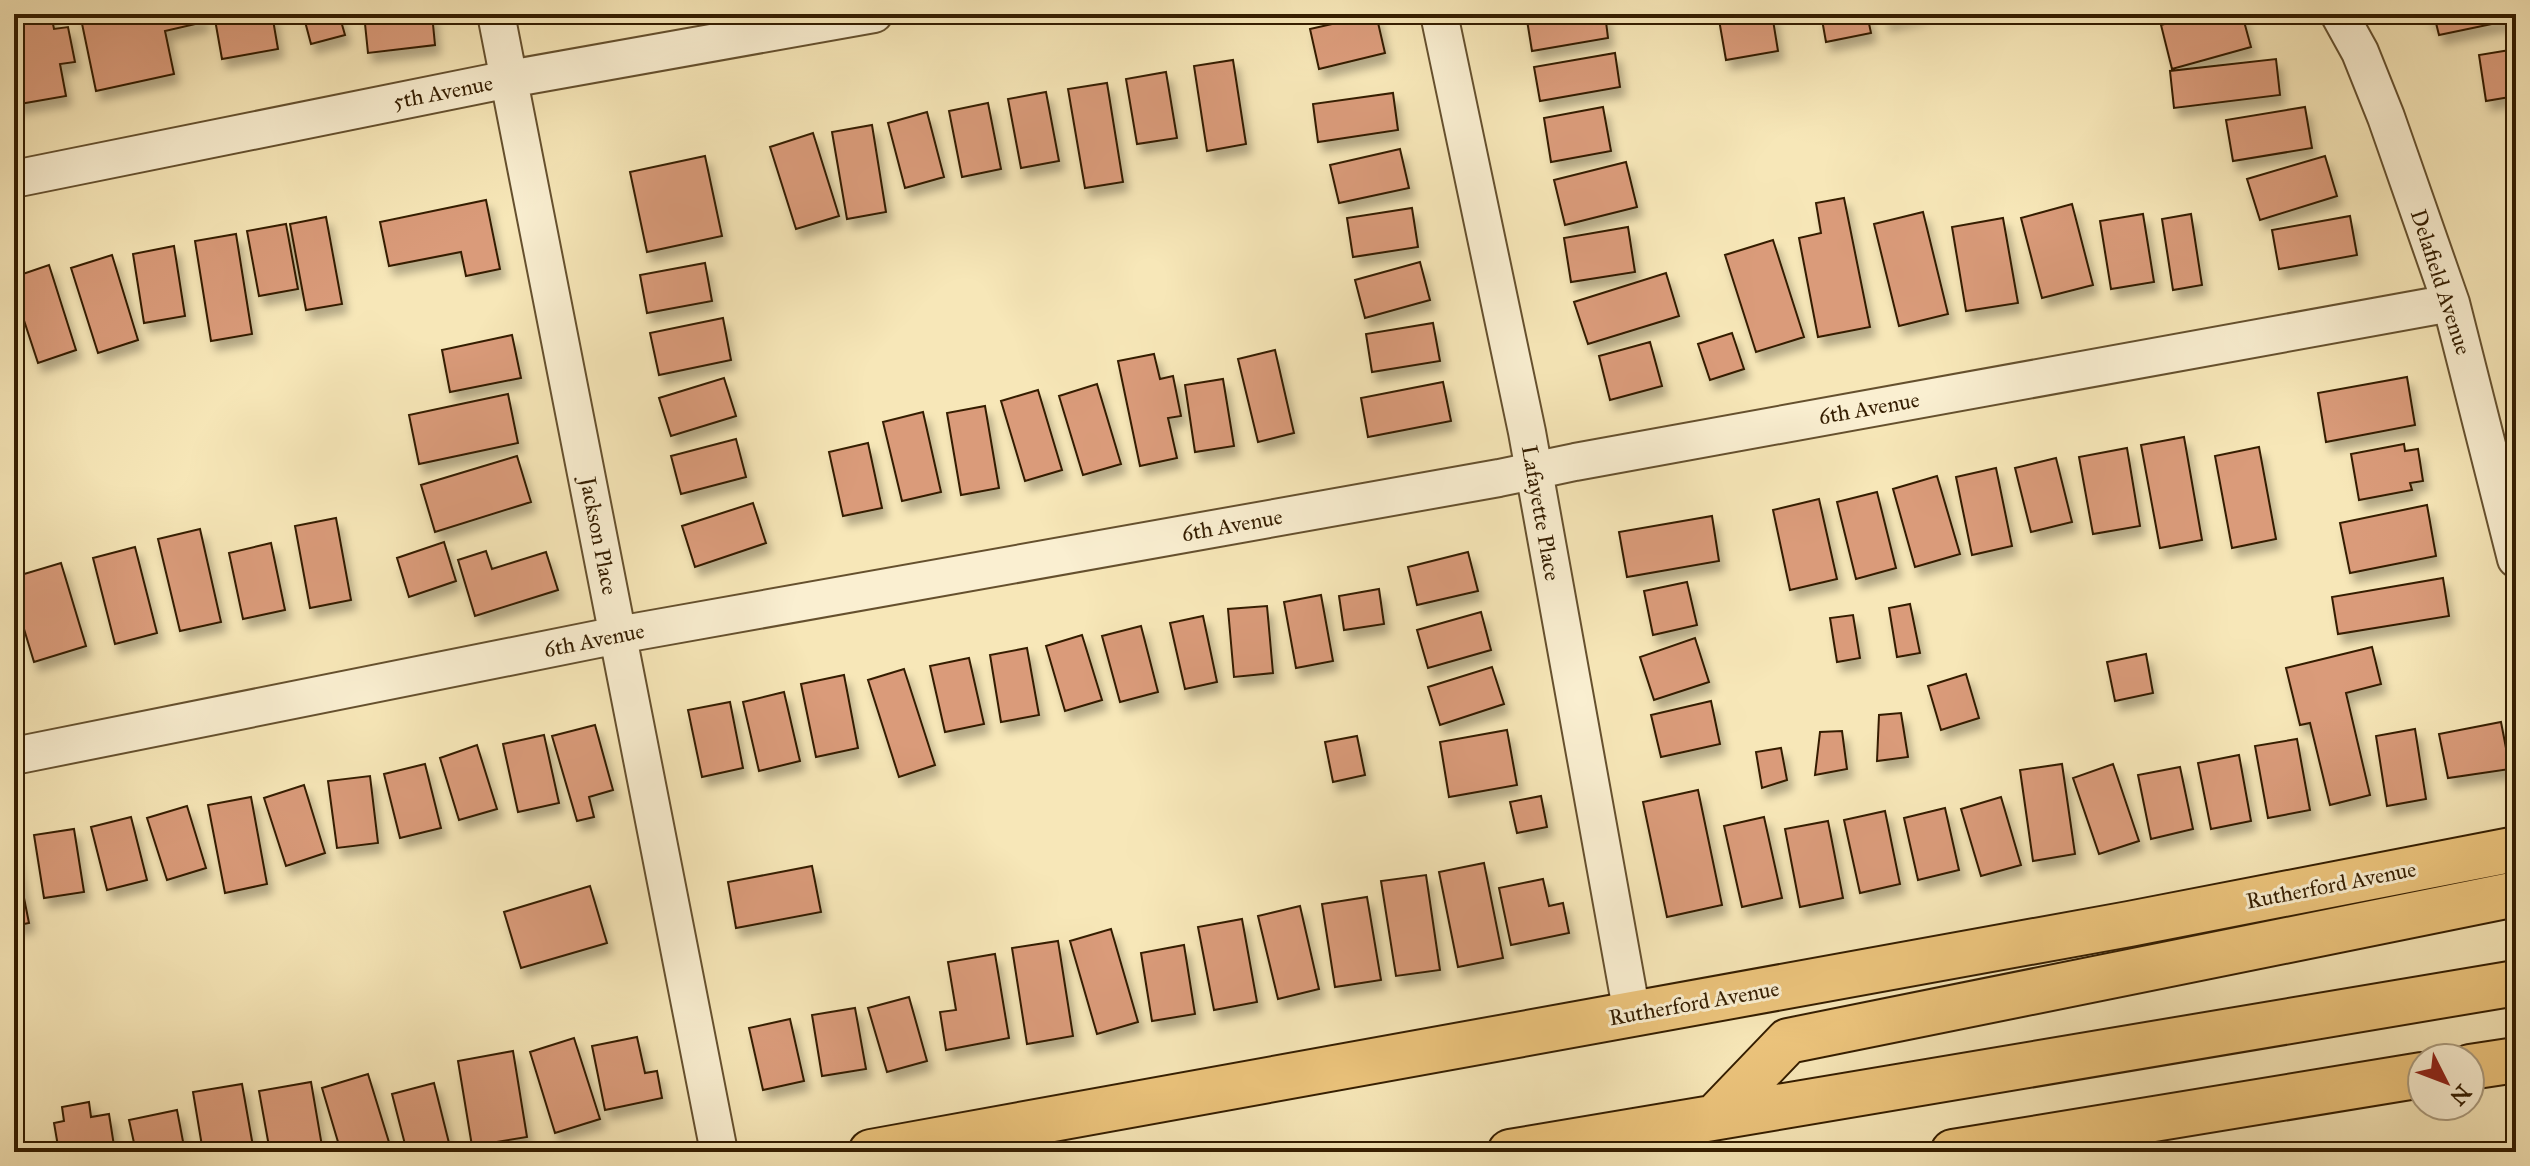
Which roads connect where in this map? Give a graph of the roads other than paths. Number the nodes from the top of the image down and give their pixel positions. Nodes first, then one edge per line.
1 (496, 14) edge
2 (874, 14) edge
3 (1439, 14) edge
4 (2339, 14) edge
5 (509, 79) junction
6 (14, 179) edge
7 (2451, 303) junction
8 (1533, 471) junction
9 (2516, 559) edge
10 (618, 635) junction
11 (14, 756) edge
12 (2516, 849) edge
13 (2516, 894) edge
14 (2516, 983) edge
15 (1632, 1014) junction
16 (2516, 1060) edge
17 (2486, 1065) edge
18 (2406, 1078) edge
19 (1716, 1116) junction
20 (719, 1152) edge
21 (871, 1152) edge
22 (1510, 1152) edge
23 (1953, 1152) edge

1 - 5 street, Jackson Place
2 - 5 street, 5th Avenue
3 - 8 street, Lafayette Place
4 - 7 street, Delafield Avenue
5 - 6 street, 5th Avenue
5 - 10 street, Jackson Place
7 - 8 street, 6th Avenue
7 - 9 street, Delafield Avenue
8 - 10 street, 6th Avenue
8 - 15 street, Lafayette Place
10 - 11 street, 6th Avenue
10 - 20 street, Jackson Place
12 - 15 main road, Rutherford Avenue
13 - 19 main road
14 - 19 main road
15 - 21 main road, Rutherford Avenue
16 - 17 main road
18 - 23 main road
19 - 22 main road

